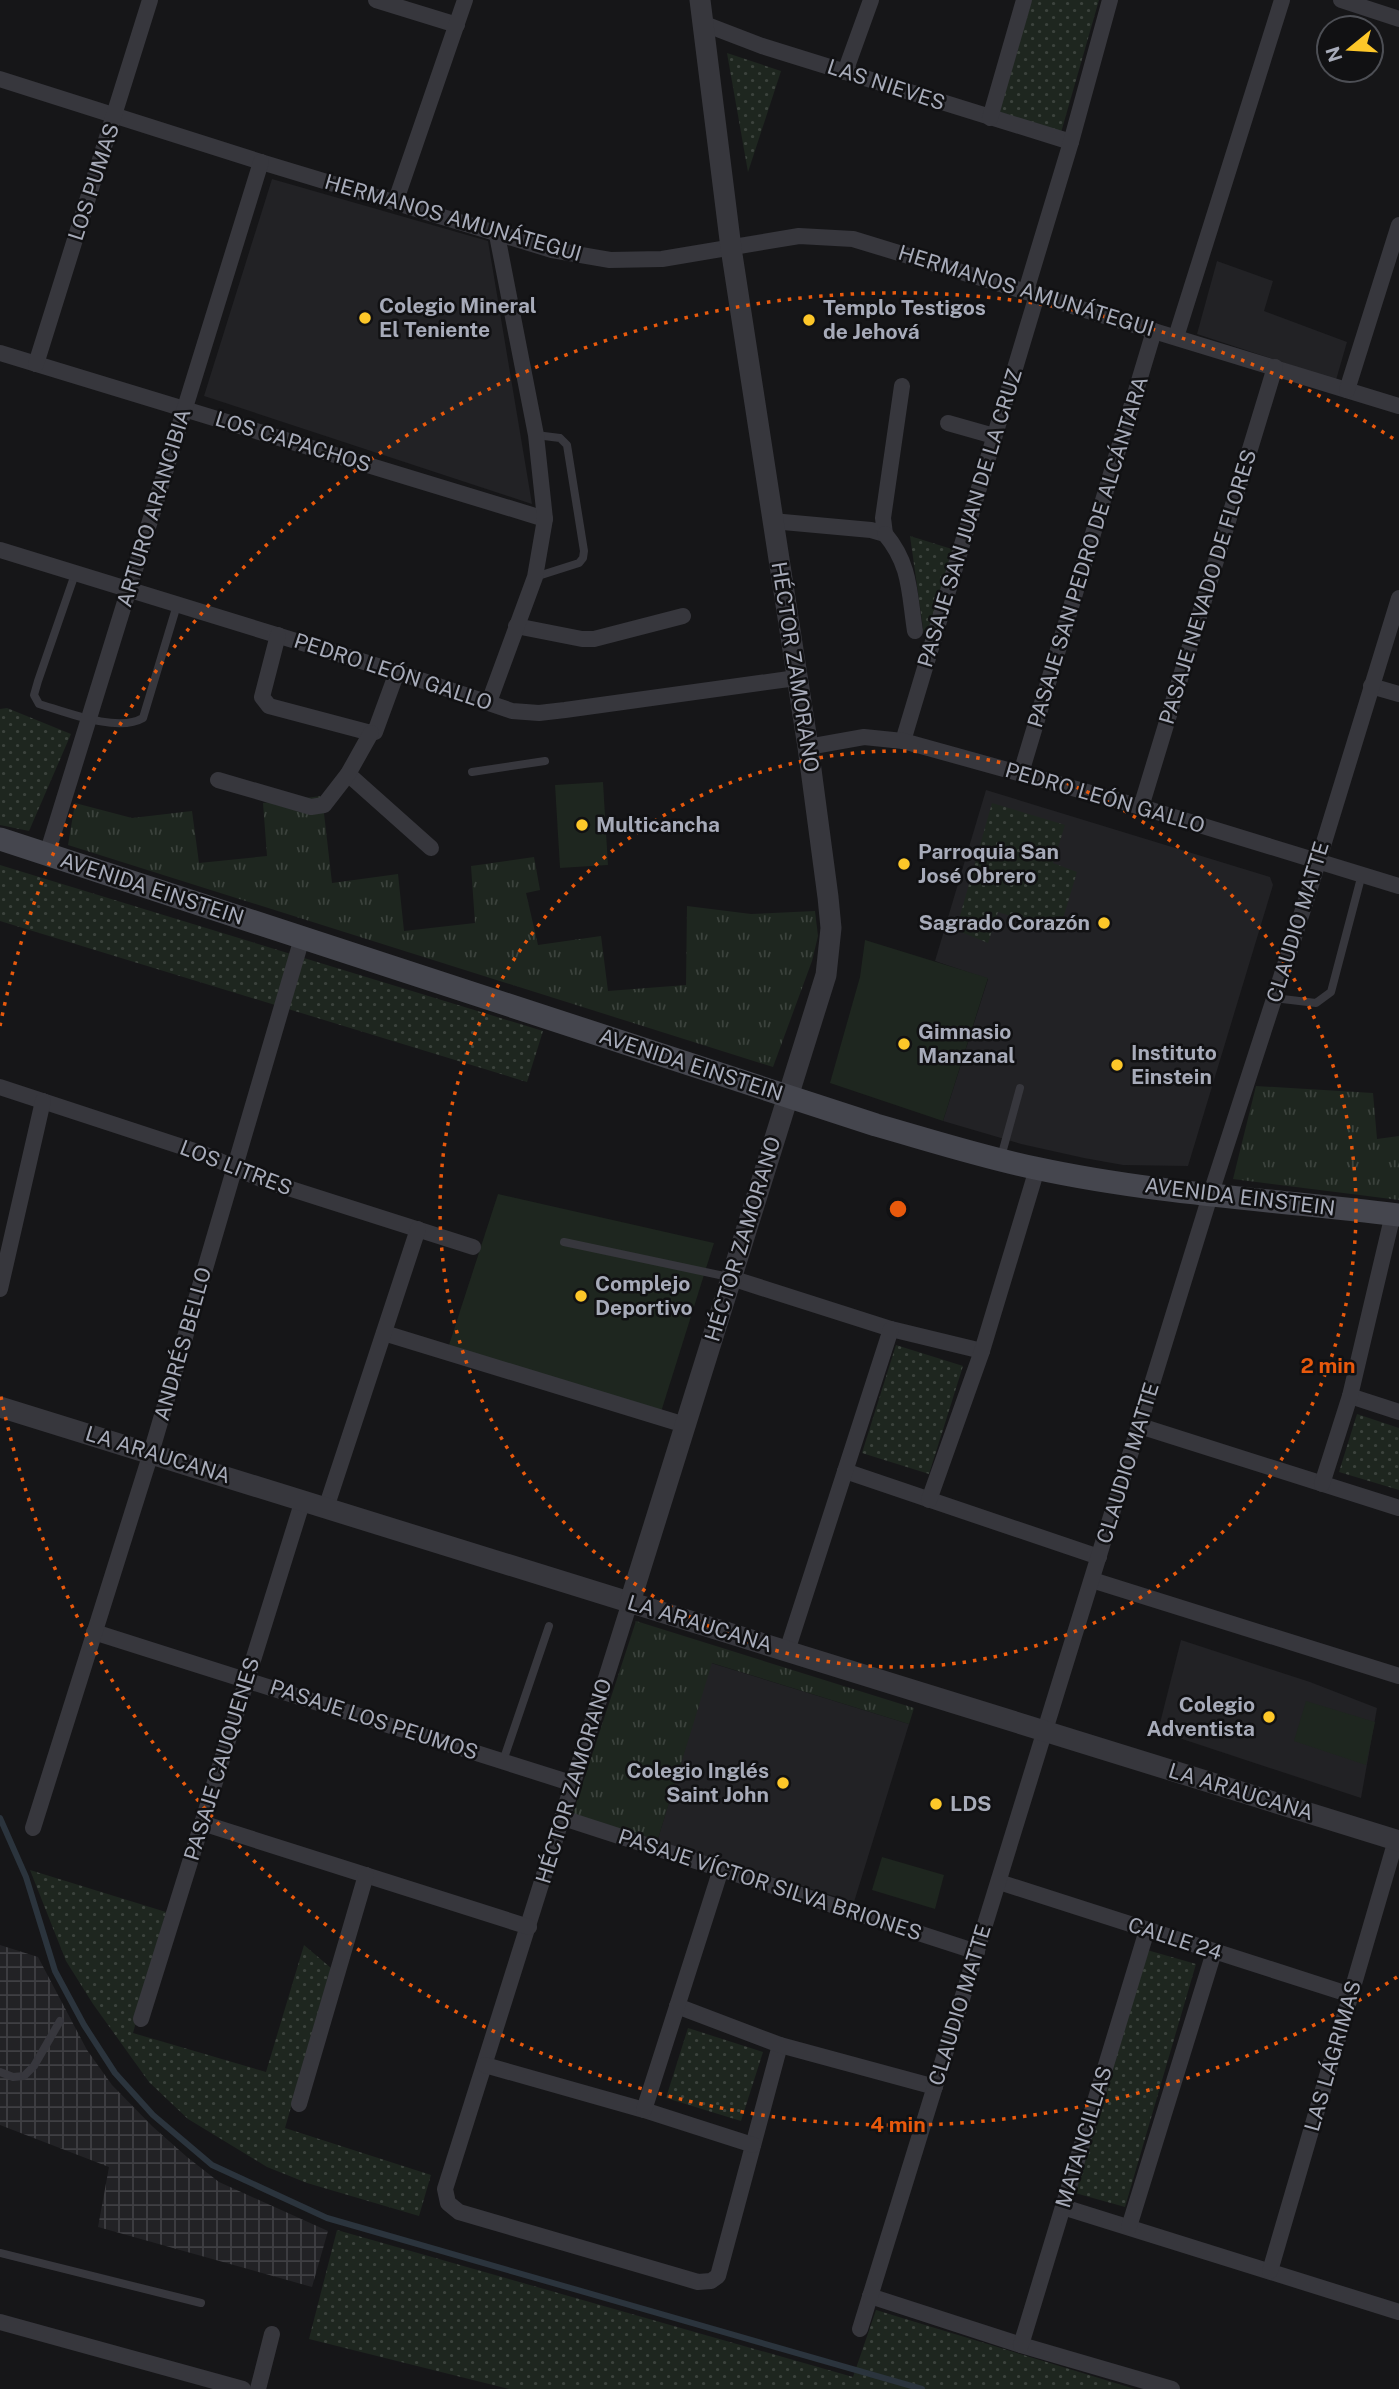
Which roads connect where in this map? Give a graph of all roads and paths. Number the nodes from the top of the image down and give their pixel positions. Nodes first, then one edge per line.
1 (150, 0) edge
2 (376, 0) edge
3 (466, 0) edge
4 (701, 0) edge
5 (871, 0) edge
6 (1024, 0) edge
7 (1110, 0) edge
8 (1282, 0) edge
9 (1341, 0) edge
10 (1399, 19) edge
11 (702, 23) junction
12 (457, 25) junction
13 (845, 72) junction
14 (0, 79) edge
15 (115, 115) junction
16 (990, 118) junction
17 (1071, 142) junction
18 (261, 162) junction
19 (395, 203) junction
20 (1399, 225) edge
21 (497, 235) junction
22 (731, 248) junction
23 (1031, 293) junction
24 (1154, 331) junction
25 (1176, 337) junction
26 (0, 353) edge
27 (36, 364) junction
28 (1275, 367) junction
29 (902, 386) dead end
30 (1347, 390) junction
31 (1399, 406) edge
32 (185, 409) junction
33 (948, 423) dead end
34 (536, 435) junction
35 (994, 436) junction
36 (545, 519) junction
37 (772, 521) junction
38 (885, 534) junction
39 (0, 550) edge
40 (75, 573) junction
41 (535, 577) junction
42 (129, 590) junction
43 (1399, 598) edge
44 (177, 605) junction
45 (683, 616) dead end
46 (516, 626) junction
47 (915, 631) dead end
48 (278, 635) junction
49 (397, 672) junction
50 (796, 678) junction
51 (1371, 686) junction
52 (1399, 694) edge
53 (489, 702) junction
54 (89, 719) junction
55 (371, 733) junction
56 (903, 741) junction
57 (808, 747) junction
58 (545, 761) dead end
59 (472, 772) dead end
60 (348, 774) junction
61 (1021, 774) junction
62 (218, 780) dead end
63 (1141, 807) junction
64 (0, 839) edge
65 (430, 848) dead end
66 (47, 854) junction
67 (1317, 860) junction
68 (1362, 874) junction
69 (1399, 886) edge
70 (302, 938) junction
71 (1274, 998) junction
72 (0, 1087) edge
73 (1020, 1088) dead end
74 (788, 1096) junction
75 (43, 1101) junction
76 (1000, 1160) junction
77 (235, 1167) junction
78 (1037, 1169) junction
79 (1210, 1196) junction
80 (1396, 1215) edge
81 (418, 1229) junction
82 (564, 1242) dead end
83 (473, 1247) dead end
84 (731, 1278) junction
85 (0, 1289) edge
86 (891, 1329) junction
87 (384, 1333) junction
88 (982, 1351) junction
89 (1350, 1396) junction
90 (0, 1407) edge
91 (1399, 1412) edge
92 (685, 1425) junction
93 (1140, 1426) junction
94 (150, 1453) junction
95 (845, 1471) junction
96 (1322, 1484) junction
97 (303, 1500) junction
98 (929, 1500) junction
99 (326, 1507) junction
100 (1399, 1508) edge
101 (1099, 1557) junction
102 (1092, 1580) junction
103 (630, 1602) junction
104 (549, 1626) dead end
105 (94, 1632) junction
106 (787, 1651) junction
107 (1399, 1676) edge
108 (247, 1680) junction
109 (1045, 1731) junction
110 (503, 1761) junction
111 (573, 1784) junction
112 (563, 1818) junction
113 (202, 1823) junction
114 (33, 1828) dead end
115 (1397, 1840) edge
116 (721, 1869) junction
117 (366, 1875) junction
118 (999, 1882) junction
119 (528, 1927) junction
120 (1147, 1930) junction
121 (977, 1952) junction
122 (1214, 1952) junction
123 (1351, 1995) junction
124 (677, 2006) junction
125 (141, 2019) dead end
126 (60, 2021) dead end
127 (780, 2045) junction
128 (485, 2065) junction
129 (0, 2072) edge
130 (935, 2087) junction
131 (299, 2104) dead end
132 (644, 2110) junction
133 (753, 2145) junction
134 (1063, 2207) junction
135 (1129, 2227) junction
136 (0, 2253) edge
137 (1269, 2271) junction
138 (870, 2296) junction
139 (201, 2303) dead end
140 (1399, 2312) edge
141 (0, 2322) edge
142 (860, 2329) dead end
143 (272, 2334) dead end
144 (1021, 2344) junction
145 (243, 2389) edge
146 (258, 2389) edge
147 (1172, 2389) edge

1 - 15 street, LOS PUMAS
2 - 12 street
3 - 12 street
4 - 11 street, HÉCTOR ZAMORANO
5 - 13 street
6 - 16 street
7 - 17 street, PASAJE SAN JUAN DE LA CRUZ
8 - 25 street
9 - 10 street
11 - 13 street, LAS NIEVES
11 - 22 street, HÉCTOR ZAMORANO
12 - 19 street
13 - 16 street, LAS NIEVES
14 - 15 street, HERMANOS AMUNÁTEGUI
15 - 18 street, HERMANOS AMUNÁTEGUI
15 - 27 street, LOS PUMAS
16 - 17 street, LAS NIEVES
17 - 23 street, PASAJE SAN JUAN DE LA CRUZ
18 - 19 street, HERMANOS AMUNÁTEGUI
18 - 32 street, ARTURO ARANCIBIA
19 - 21 street, HERMANOS AMUNÁTEGUI
20 - 30 street
21 - 22 street, HERMANOS AMUNÁTEGUI
21 - 34 street
22 - 23 street, HERMANOS AMUNÁTEGUI
22 - 37 street, HÉCTOR ZAMORANO
23 - 24 street, HERMANOS AMUNÁTEGUI
23 - 35 street, PASAJE SAN JUAN DE LA CRUZ
24 - 25 street, HERMANOS AMUNÁTEGUI
24 - 61 street, PASAJE SAN PEDRO DE ALCÁNTARA
25 - 28 street, HERMANOS AMUNÁTEGUI
26 - 27 street, LOS CAPACHOS
27 - 32 street, LOS CAPACHOS
28 - 30 street, HERMANOS AMUNÁTEGUI
28 - 63 street, PASAJE NEVADO DE FLORES
29 - 38 street
30 - 31 street, HERMANOS AMUNÁTEGUI
32 - 36 street, LOS CAPACHOS
32 - 42 street, ARTURO ARANCIBIA
33 - 35 street
34 - 36 street
34 - 41 lane
35 - 56 street, PASAJE SAN JUAN DE LA CRUZ
36 - 41 street
37 - 38 street
37 - 50 street, HÉCTOR ZAMORANO
38 - 47 street
39 - 40 street, PEDRO LEÓN GALLO
40 - 42 street, PEDRO LEÓN GALLO
40 - 54 lane
41 - 46 street
42 - 44 street, PEDRO LEÓN GALLO
42 - 54 street, ARTURO ARANCIBIA
43 - 51 street, CLAUDIO MATTE
44 - 48 street, PEDRO LEÓN GALLO
44 - 54 lane
45 - 46 street
46 - 53 street
48 - 49 street, PEDRO LEÓN GALLO
48 - 55 street
49 - 53 street, PEDRO LEÓN GALLO
49 - 55 street
50 - 53 street, PEDRO LEÓN GALLO
50 - 57 street, HÉCTOR ZAMORANO
51 - 52 street
51 - 67 street, CLAUDIO MATTE
54 - 66 street, ARTURO ARANCIBIA
55 - 60 street
56 - 57 street, PEDRO LEÓN GALLO
56 - 61 street, PEDRO LEÓN GALLO
57 - 74 street, HÉCTOR ZAMORANO
58 - 59 lane
60 - 62 street
60 - 65 street
61 - 63 street, PEDRO LEÓN GALLO
63 - 67 street, PEDRO LEÓN GALLO
64 - 66 main road, AVENIDA EINSTEIN
66 - 70 main road, AVENIDA EINSTEIN
67 - 68 street, PEDRO LEÓN GALLO
67 - 71 street, CLAUDIO MATTE
68 - 69 street, PEDRO LEÓN GALLO
68 - 71 lane
70 - 74 main road, AVENIDA EINSTEIN
70 - 77 street, ANDRÉS BELLO
71 - 79 street, CLAUDIO MATTE
72 - 75 street, LOS LITRES
73 - 76 lane
74 - 76 main road, AVENIDA EINSTEIN
74 - 84 street, HÉCTOR ZAMORANO
75 - 77 street, LOS LITRES
75 - 85 street
76 - 78 main road, AVENIDA EINSTEIN
77 - 81 street, LOS LITRES
77 - 94 street, ANDRÉS BELLO
78 - 79 main road, AVENIDA EINSTEIN
78 - 88 street
79 - 80 main road, AVENIDA EINSTEIN
79 - 93 street, CLAUDIO MATTE
80 - 89 street
81 - 83 street, LOS LITRES
81 - 87 street
82 - 84 lane
84 - 86 street
84 - 92 street, HÉCTOR ZAMORANO
86 - 88 street
86 - 95 street
87 - 92 street
87 - 99 street
88 - 98 street
89 - 91 street
89 - 96 street
90 - 94 street, LA ARAUCANA
92 - 103 street, HÉCTOR ZAMORANO
93 - 96 street
93 - 101 street, CLAUDIO MATTE
94 - 97 street, LA ARAUCANA
94 - 105 street, ANDRÉS BELLO
95 - 98 street
95 - 106 street
96 - 100 street
97 - 99 street, LA ARAUCANA
97 - 108 street, PASAJE CAUQUENES
98 - 101 street
99 - 103 street, LA ARAUCANA
101 - 102 street, CLAUDIO MATTE
102 - 107 street
102 - 109 street, CLAUDIO MATTE
103 - 106 street, LA ARAUCANA
103 - 111 street, HÉCTOR ZAMORANO
104 - 110 lane
105 - 108 street, PASAJE LOS PEUMOS
105 - 114 street, ANDRÉS BELLO
106 - 109 street, LA ARAUCANA
108 - 110 street, PASAJE LOS PEUMOS
108 - 113 street, PASAJE CAUQUENES
109 - 115 street, LA ARAUCANA
109 - 118 street, CLAUDIO MATTE
110 - 111 street, PASAJE LOS PEUMOS
111 - 112 street, HÉCTOR ZAMORANO
112 - 116 street, PASAJE VÍCTOR SILVA BRIONES
112 - 119 street, HÉCTOR ZAMORANO
113 - 117 street
113 - 125 street, PASAJE CAUQUENES
115 - 123 street, LAS LÁGRIMAS
116 - 121 street, PASAJE VÍCTOR SILVA BRIONES
116 - 124 street
117 - 119 street
117 - 131 street
118 - 120 street, CALLE 24
118 - 121 street, CLAUDIO MATTE
119 - 128 street, HÉCTOR ZAMORANO
120 - 122 street, CALLE 24
120 - 134 street, MATANCILLAS
121 - 130 street, CLAUDIO MATTE
122 - 123 street, CALLE 24
122 - 135 street
123 - 137 street, LAS LÁGRIMAS
124 - 127 street
124 - 132 street
126 - 129 lane
127 - 130 street
127 - 133 street
128 - 132 street
128 - 133 street, HÉCTOR ZAMORANO
130 - 138 street, CLAUDIO MATTE
132 - 133 street
134 - 135 street
134 - 144 street, MATANCILLAS
135 - 137 street
136 - 139 lane
137 - 140 street
138 - 142 street, CLAUDIO MATTE
138 - 144 street
141 - 145 street
143 - 146 street
144 - 147 street

